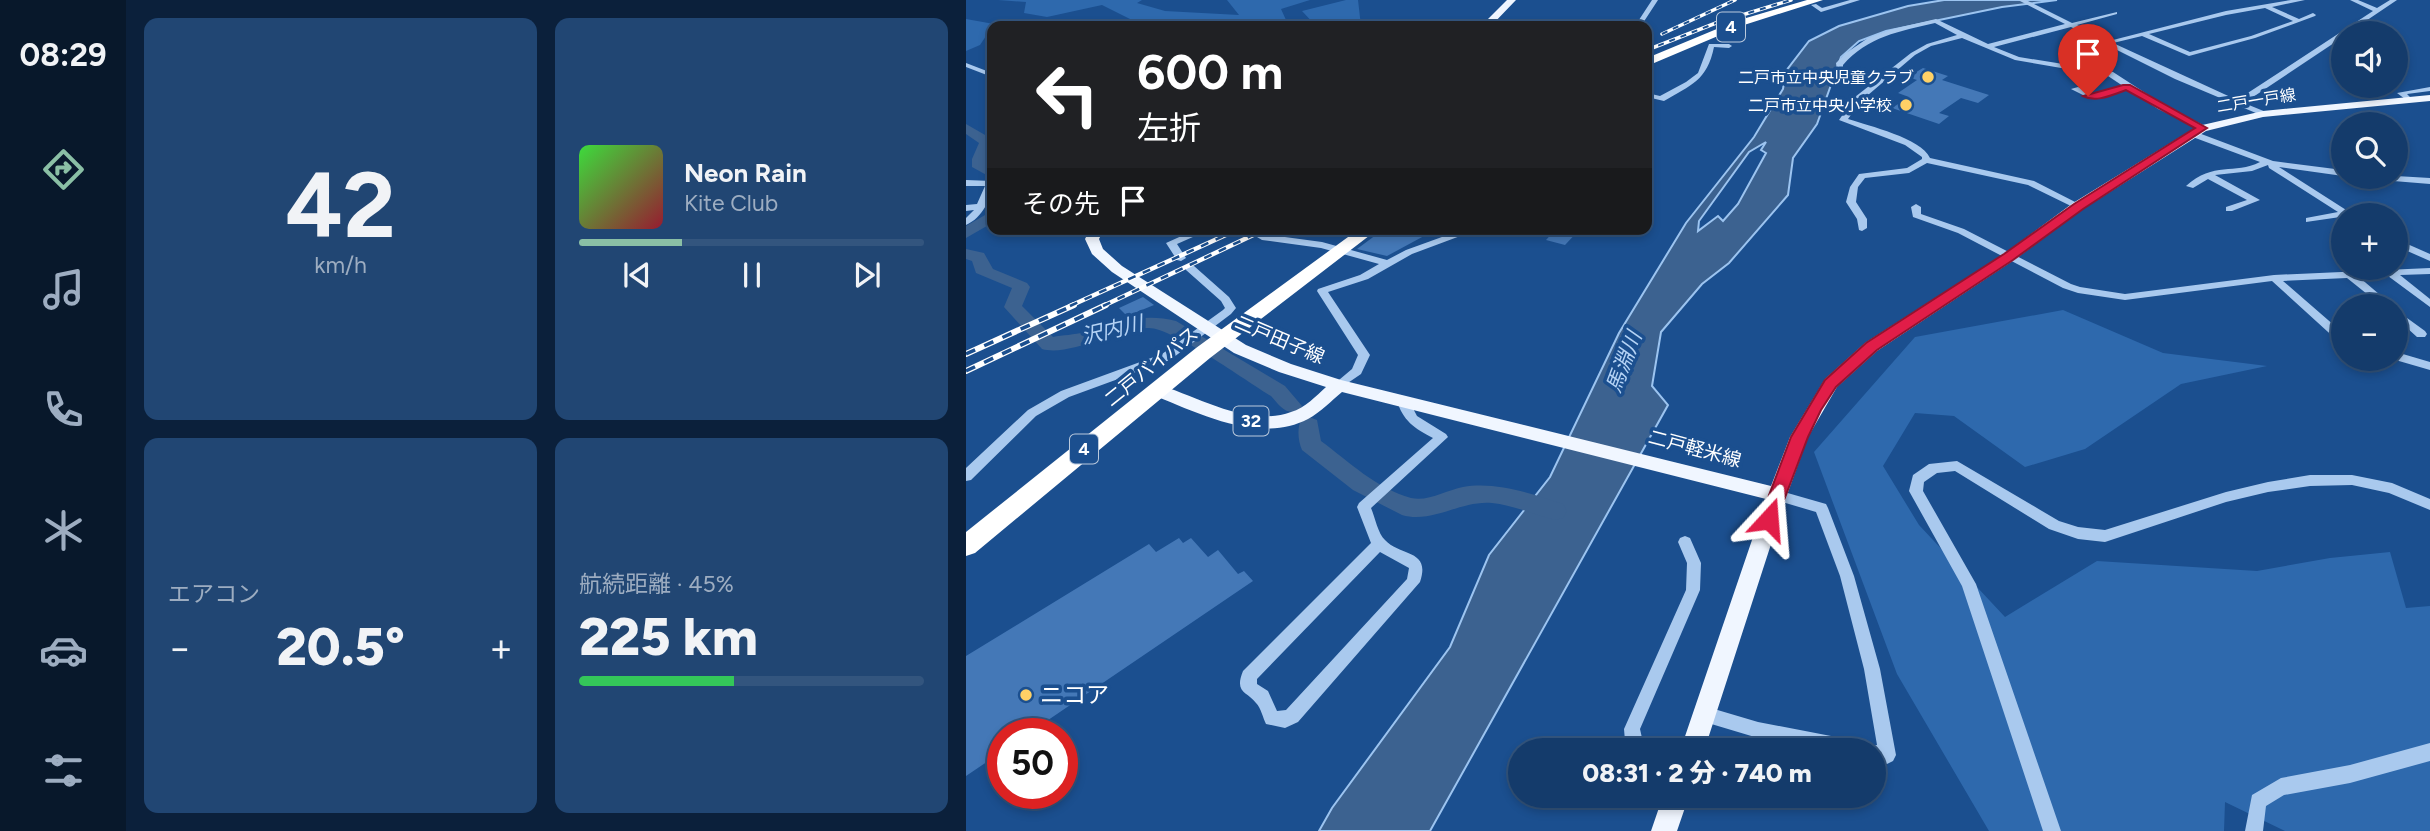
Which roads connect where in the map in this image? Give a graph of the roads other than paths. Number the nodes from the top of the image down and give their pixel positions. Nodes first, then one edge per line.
1 (1512, 0) edge
2 (1655, 0) edge
3 (1857, 0) edge
4 (2021, 0) edge
5 (2302, 0) edge
6 (2353, 0) edge
7 (2395, 0) edge
8 (1816, 3) edge
9 (2265, 6) junction
10 (2379, 11) junction
11 (2115, 13) dead end
12 (2313, 15) dead end
13 (1491, 21) edge
14 (1641, 21) edge
15 (2298, 21) junction
16 (2363, 21) edge
17 (2077, 23) junction
18 (2142, 34) junction
19 (1963, 36) junction
20 (2115, 41) junction
21 (2331, 41) edge
22 (1729, 46) dead end
23 (1986, 47) junction
24 (1652, 60) edge
25 (966, 65) edge
26 (2155, 66) junction
27 (1840, 69) dead end
28 (987, 73) edge
29 (2127, 87) junction
30 (2075, 89) dead end
31 (2430, 89) edge
32 (1652, 96) edge
33 (2430, 98) edge
34 (2409, 100) junction
35 (2238, 103) junction
36 (2263, 114) junction
37 (2197, 131) junction
38 (1926, 160) junction
39 (2266, 162) junction
40 (2331, 171) edge
41 (2208, 175) junction
42 (2410, 180) edge
43 (2430, 181) edge
44 (966, 183) edge
45 (987, 184) edge
46 (2190, 186) dead end
47 (987, 193) edge
48 (2331, 203) edge
49 (981, 206) junction
50 (2078, 206) junction
51 (1916, 207) dead end
52 (966, 208) edge
53 (2229, 209) dead end
54 (2331, 217) edge
55 (2309, 220) dead end
56 (966, 222) edge
57 (1862, 228) dead end
58 (1094, 235) edge
59 (1191, 235) edge
60 (1362, 235) edge
61 (1457, 235) edge
62 (1262, 237) dead end
63 (2408, 248) edge
64 (1339, 251) junction
65 (2008, 257) junction
66 (1181, 258) dead end
67 (2430, 258) edge
68 (1386, 263) junction
69 (1190, 268) dead end
70 (2408, 273) edge
71 (2427, 273) edge
72 (2331, 276) edge
73 (2274, 278) junction
74 (2356, 280) edge
75 (2400, 280) edge
76 (2373, 294) edge
77 (2430, 304) edge
78 (2408, 323) edge
79 (2331, 328) edge
80 (1207, 329) junction
81 (2421, 334) dead end
82 (2408, 360) edge
83 (2430, 366) edge
84 (1339, 385) junction
85 (1156, 390) junction
86 (1403, 400) junction
87 (966, 475) edge
88 (1777, 495) junction
89 (2430, 505) edge
90 (1685, 542) dead end
91 (1379, 544) junction
92 (966, 546) edge
93 (1704, 714) junction
94 (1633, 738) edge
95 (1696, 738) edge
96 (1798, 738) edge
97 (1884, 738) edge
98 (2430, 752) edge
99 (1672, 808) edge
100 (1664, 831) edge
101 (2052, 831) edge
102 (2254, 831) edge

1 - 13 main road
2 - 14 street
3 - 8 street
4 - 26 street
5 - 9 street
6 - 10 street
7 - 10 street
8 - 24 highway, 4
9 - 15 street
9 - 18 street
10 - 16 street
11 - 17 street
12 - 15 street
15 - 18 street
17 - 20 street
17 - 23 street
18 - 20 street
19 - 23 street
19 - 27 street
19 - 38 street
20 - 26 street
21 - 35 street
22 - 32 street
23 - 29 street
25 - 28 street
26 - 35 street
29 - 30 street
29 - 37 street
31 - 34 street
33 - 34 main road, 二戸一戸線
34 - 36 main road, 二戸一戸線
35 - 36 street
36 - 37 main road, 二戸一戸線
37 - 39 street
37 - 50 main road, 二戸一戸線
38 - 50 street
38 - 57 street
39 - 40 street
39 - 41 street
39 - 48 street
41 - 46 street
41 - 53 street
42 - 43 street
44 - 45 street
47 - 49 street
49 - 52 street
49 - 56 street
50 - 65 main road, 二戸一戸線
51 - 65 street
54 - 55 street
58 - 80 main road, 二戸田子線
59 - 66 street
60 - 64 highway, 二戸バイパス / 4
61 - 68 street
62 - 64 street
63 - 67 street
64 - 68 street
64 - 85 highway, 二戸バイパス / 4
65 - 73 street
65 - 88 main road, 二戸一戸線
68 - 84 street
69 - 80 street
70 - 71 street
72 - 73 street
73 - 79 street
74 - 76 street
75 - 77 street
78 - 81 street
80 - 84 main road, 二戸田子線
80 - 87 street
82 - 83 street
84 - 85 main road, 二戸田子線 / 32
84 - 86 main road, 二戸軽米線
85 - 92 highway, 二戸バイパス / 4
86 - 88 main road, 二戸軽米線
86 - 91 street
88 - 93 main road
88 - 97 street
89 - 101 street
90 - 94 street
91 - 91 street
93 - 95 main road
93 - 96 street
98 - 102 street
99 - 100 main road

